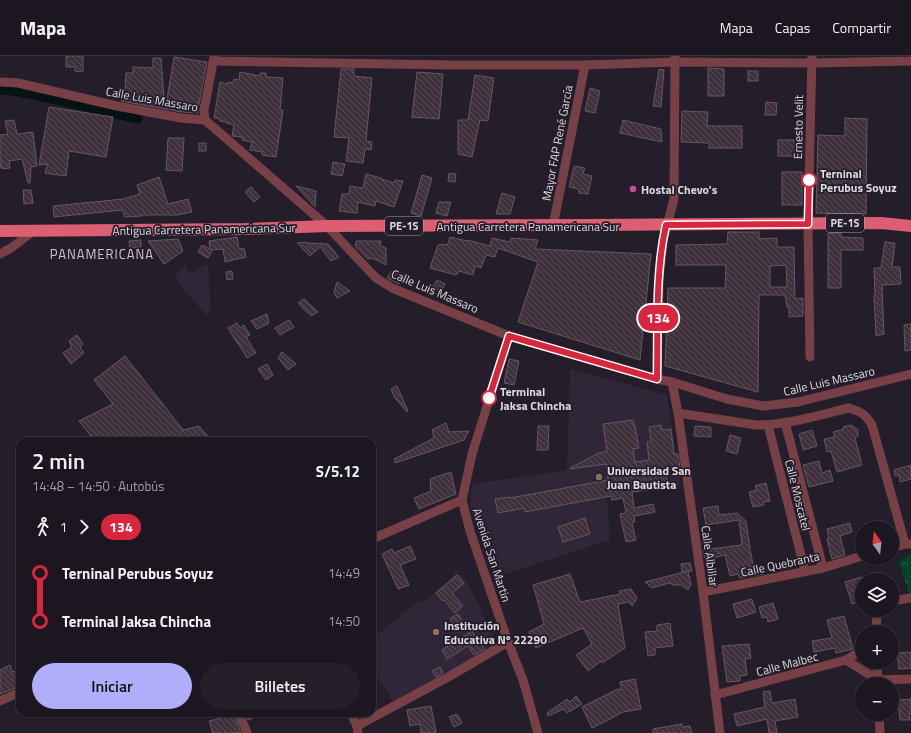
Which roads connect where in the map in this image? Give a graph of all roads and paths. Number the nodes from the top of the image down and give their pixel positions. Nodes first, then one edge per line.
1 (214, 58) edge
2 (675, 59) edge
3 (812, 59) edge
4 (453, 60) edge
5 (911, 60) edge
6 (585, 66) junction
7 (0, 82) edge
8 (205, 120) junction
9 (808, 224) junction
10 (666, 225) junction
11 (327, 226) junction
12 (553, 226) junction
13 (911, 226) edge
14 (36, 230) junction
15 (0, 231) edge
16 (0, 254) edge
17 (509, 336) junction
18 (810, 357) dead end
19 (911, 374) edge
20 (657, 379) junction
21 (672, 382) junction
22 (678, 412) junction
23 (785, 422) junction
24 (768, 425) junction
25 (462, 500) junction
26 (376, 537) edge
27 (908, 544) edge
28 (855, 558) edge
29 (823, 568) junction
30 (805, 571) junction
31 (703, 592) junction
32 (911, 598) edge
33 (899, 600) edge
34 (508, 642) junction
35 (855, 654) edge
36 (846, 660) junction
37 (871, 677) edge
38 (911, 679) edge
39 (899, 680) edge
40 (16, 694) edge
41 (715, 695) junction
42 (0, 701) edge
43 (240, 717) edge
44 (352, 717) edge
45 (879, 721) edge
46 (357, 730) edge
47 (246, 733) edge
48 (538, 733) edge
49 (720, 733) edge
50 (880, 733) edge

1 - 4 street
1 - 8 street
2 - 3 street
2 - 6 street
2 - 10 street
3 - 5 street
3 - 9 street, Ernesto Velit
4 - 6 street
6 - 12 street, Mayor FAP René García
7 - 8 street, Calle Luis Massaro
8 - 11 street, Calle Luis Massaro
9 - 10 highway, Antigua Carretera Panamericana Sur / PE-1S
9 - 13 highway, Antigua Carretera Panamericana Sur / PE-1S
9 - 18 street, Ernesto Velit
10 - 12 highway, Antigua Carretera Panamericana Sur / PE-1S
10 - 20 street
11 - 12 highway, Antigua Carretera Panamericana Sur / PE-1S
11 - 14 highway, Antigua Carretera Panamericana Sur / PE-1S
11 - 17 street, Calle Luis Massaro
14 - 15 highway, Antigua Carretera Panamericana Sur / PE-1S
14 - 16 street
17 - 20 street, Calle Luis Massaro
17 - 25 street, Avenida San Martin
19 - 21 street, Calle Luis Massaro
20 - 21 street, Calle Luis Massaro
21 - 22 street, Calle Albillar
22 - 24 street
22 - 31 street, Calle Albillar
23 - 24 street
23 - 27 street
23 - 29 street, Calle Moscatel
24 - 30 street, Calle Moscatel
25 - 26 street
25 - 34 street, Avenida San Martin
28 - 29 street, Calle Quebranta
29 - 30 street, Calle Quebranta
30 - 31 street, Calle Quebranta
31 - 41 street, Calle Albillar
32 - 33 street
34 - 46 street
34 - 48 street, Avenida San Martin
35 - 36 street, Calle Malbec
36 - 37 street
36 - 41 street, Calle Malbec
38 - 39 street
40 - 42 street
41 - 49 street, Calle Albillar
43 - 47 street
44 - 46 street
45 - 50 street

